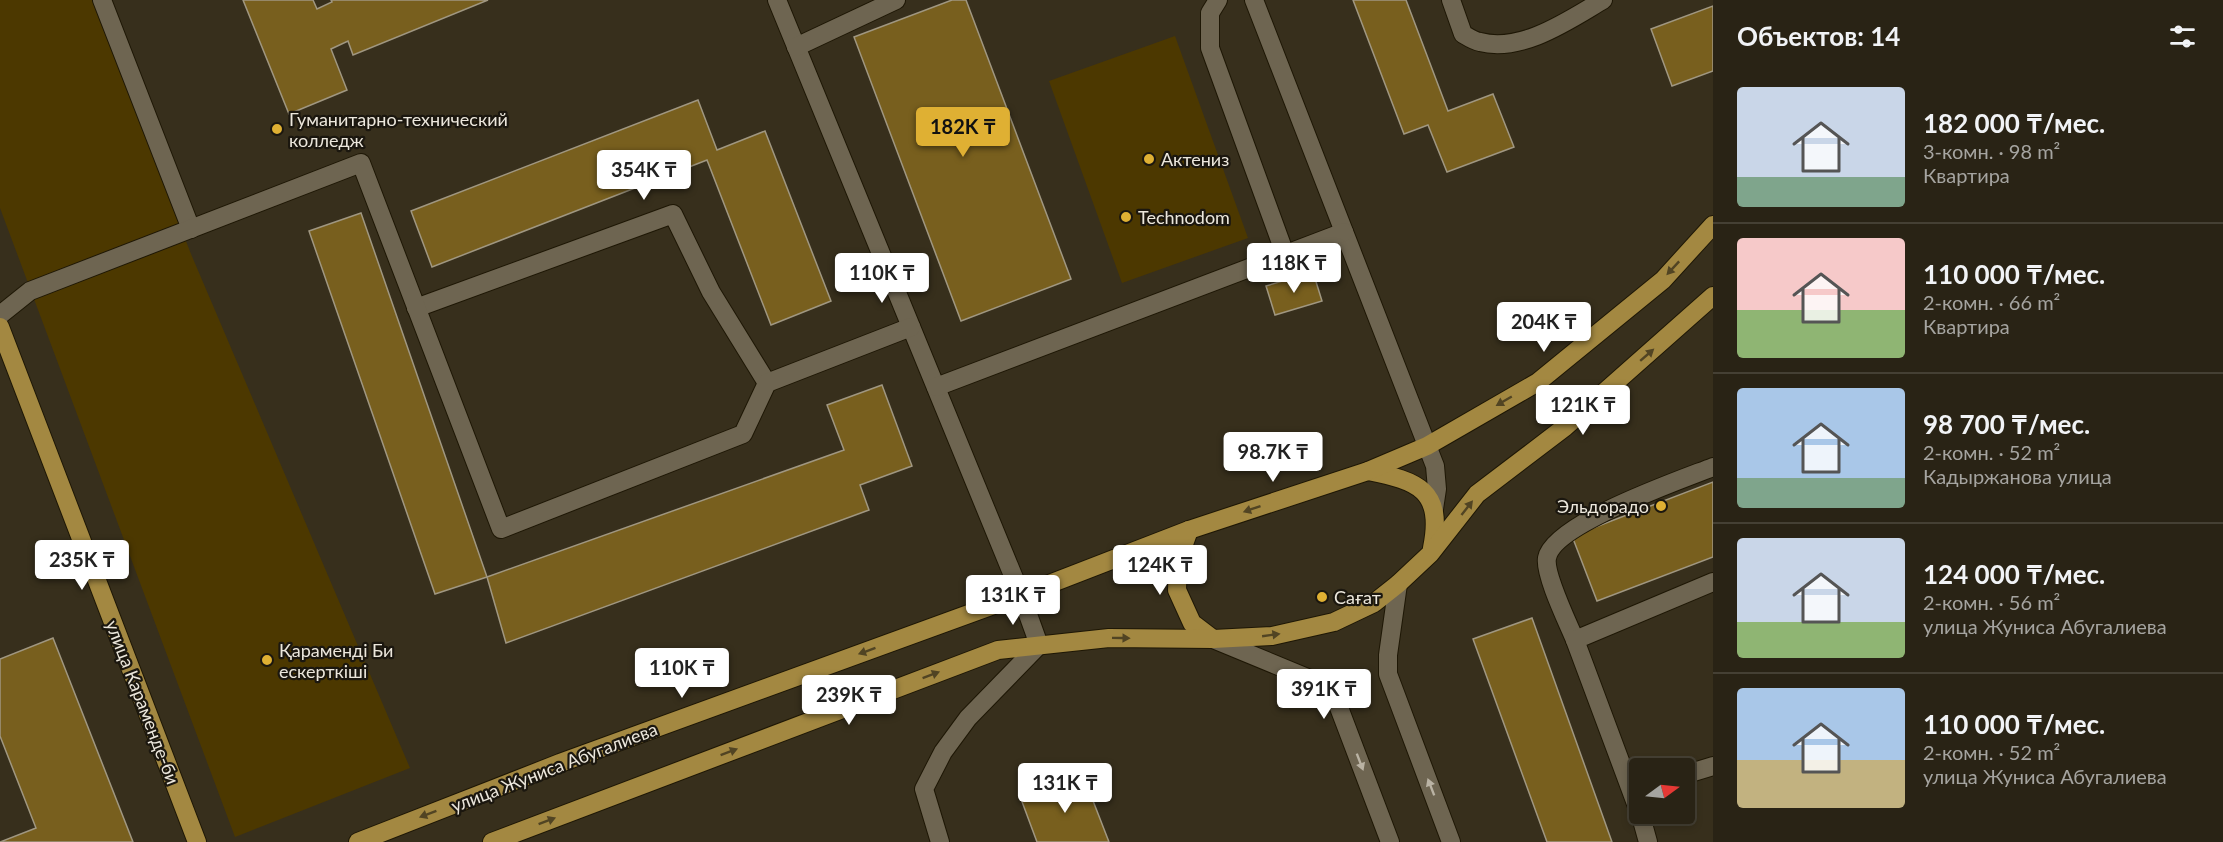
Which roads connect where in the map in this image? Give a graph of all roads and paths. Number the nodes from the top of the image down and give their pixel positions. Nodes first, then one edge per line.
1 (102, 0) edge
2 (777, 0) edge
3 (896, 0) edge
4 (1218, 0) edge
5 (1254, 0) edge
6 (1450, 0) edge
7 (1603, 0) edge
8 (796, 47) junction
9 (1713, 225) edge
10 (191, 229) junction
11 (1344, 232) junction
12 (1284, 254) junction
13 (1713, 296) edge
14 (416, 308) junction
15 (0, 315) edge
16 (0, 327) edge
17 (911, 327) junction
18 (767, 383) junction
19 (936, 387) junction
20 (1427, 446) junction
21 (1713, 466) edge
22 (1368, 471) junction
23 (1434, 509) junction
24 (1189, 530) junction
25 (1430, 554) junction
26 (1713, 582) edge
27 (1398, 584) junction
28 (1021, 595) junction
29 (1213, 639) junction
30 (1575, 640) junction
31 (1039, 645) junction
32 (1713, 766) edge
33 (1695, 772) edge
34 (1629, 784) edge
35 (1643, 824) edge
36 (197, 842) edge
37 (358, 842) edge
38 (492, 842) edge
39 (940, 842) edge
40 (1390, 842) edge
41 (1451, 842) edge
42 (1648, 842) edge

1 - 10 street
2 - 8 street
3 - 8 street
4 - 12 street
5 - 11 street
6 - 7 street
8 - 17 street
9 -> 20 main road, улица Жуниса Абугалиева
10 - 14 street
10 - 15 street
11 - 12 street
11 - 20 street
12 - 19 street
25 -> 13 main road
14 - 18 street
14 - 18 street
16 - 36 main road, улица Караменде-би
17 - 18 street
17 - 19 street
19 - 28 street
20 - 22 main road, улица Жуниса Абугалиева
20 - 23 street
21 - 30 street
22 - 23 main road
22 -> 24 main road, улица Жуниса Абугалиева
23 - 25 main road
24 - 28 main road, улица Жуниса Абугалиева
24 - 29 main road
25 - 27 main road
26 - 30 street
29 -> 27 main road
41 -> 27 street
28 - 31 street
28 -> 37 main road, улица Жуниса Абугалиева
31 -> 29 main road
29 -> 40 street
30 - 34 street
38 -> 31 main road
31 - 39 street
32 - 33 street
35 - 42 street

